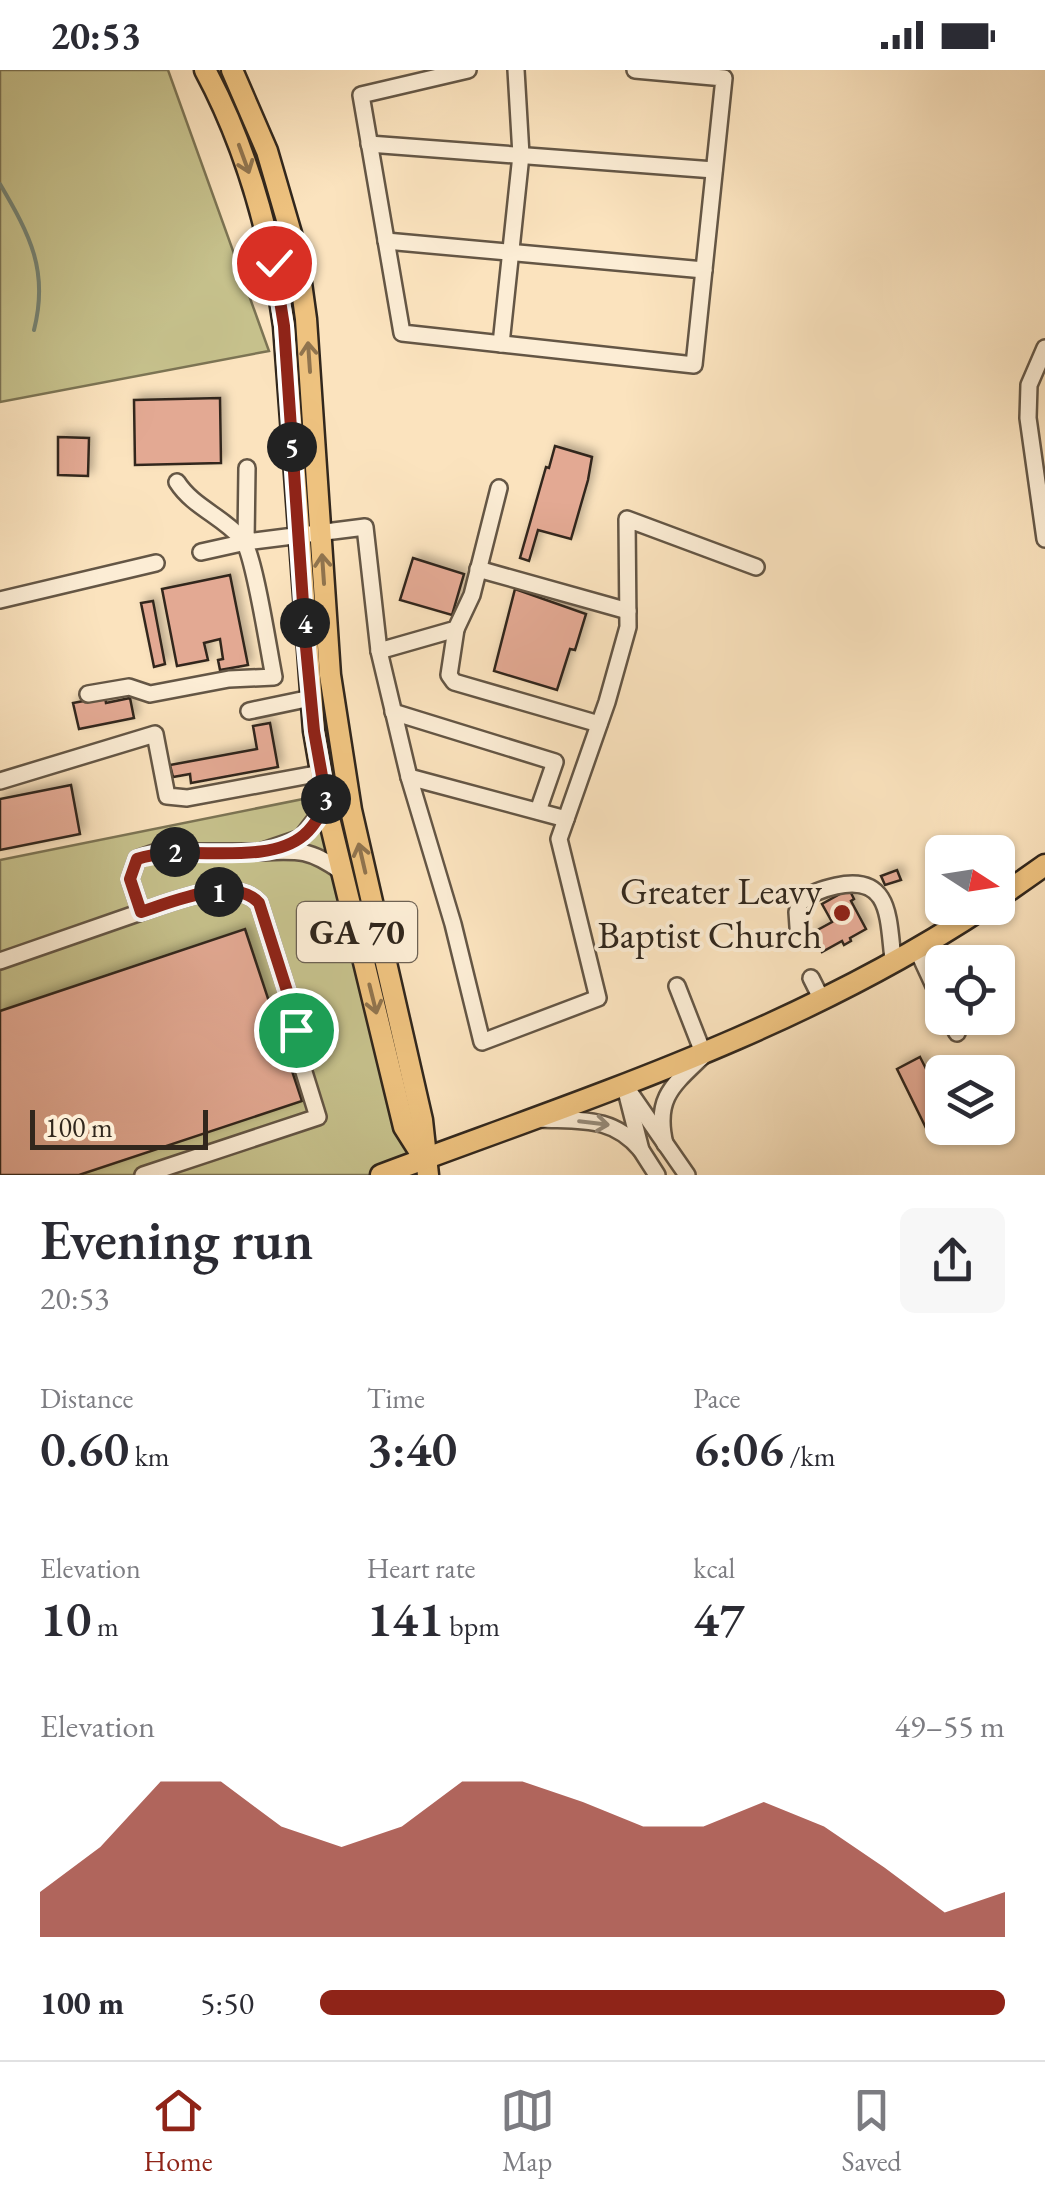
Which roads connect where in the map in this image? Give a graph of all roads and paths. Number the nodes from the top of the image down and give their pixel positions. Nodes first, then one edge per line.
1 (205, 70) edge
2 (232, 70) edge
3 (468, 70) edge
4 (516, 70) edge
5 (634, 70) edge
6 (370, 144) junction
7 (521, 155) junction
8 (714, 170) junction
9 (386, 241) junction
10 (511, 253) junction
11 (704, 270) junction
12 (500, 344) junction
13 (1045, 348) edge
14 (247, 468) dead end
15 (177, 482) dead end
16 (499, 488) dead end
17 (321, 532) junction
18 (298, 536) junction
19 (1045, 539) edge
20 (246, 542) junction
21 (201, 552) dead end
22 (156, 563) dead end
23 (756, 567) dead end
24 (478, 569) junction
25 (60, 586) junction
26 (0, 600) edge
27 (70, 600) dead end
28 (628, 611) junction
29 (456, 629) junction
30 (379, 650) junction
31 (88, 694) dead end
32 (311, 698) junction
33 (249, 711) dead end
34 (394, 712) junction
35 (599, 724) junction
36 (322, 773) junction
37 (409, 777) junction
38 (0, 782) edge
39 (327, 804) junction
40 (538, 812) junction
41 (566, 819) junction
42 (260, 852) junction
43 (1045, 865) edge
44 (342, 872) junction
45 (1015, 886) edge
46 (141, 912) junction
47 (954, 925) edge
48 (799, 941) dead end
49 (916, 947) junction
50 (892, 960) junction
51 (0, 961) edge
52 (925, 967) edge
53 (811, 978) dead end
54 (677, 986) dead end
55 (821, 998) junction
56 (704, 1056) junction
57 (626, 1087) junction
58 (538, 1119) junction
59 (665, 1144) junction
60 (641, 1150) junction
61 (426, 1167) edge
62 (143, 1175) edge
63 (381, 1175) edge
64 (657, 1175) edge
65 (687, 1175) edge

1 -> 18 main road, GA 70
17 -> 2 main road, GA 70
3 - 6 street
4 - 7 street
5 - 8 street
6 - 7 street
6 - 9 street
7 - 8 street
7 - 10 street
8 - 11 street
9 - 10 street
9 - 12 street
10 - 11 street
10 - 12 street
11 - 12 street
13 - 19 street
14 - 20 street
15 - 20 street
16 - 24 street
17 - 18 street
17 - 30 street
61 -> 17 main road, GA 70
18 - 20 street
18 - 32 main road, GA 70
20 - 21 street
20 - 31 street
22 - 25 street
23 - 28 street
24 - 28 street
24 - 29 street
25 - 26 street
25 - 27 street
28 - 35 street
29 - 30 street
29 - 35 street
30 - 34 street
32 - 33 street
32 - 36 main road, GA 70
34 - 37 street
34 - 40 street
35 - 41 street
36 - 38 street
36 - 39 main road, GA 70
37 - 40 street
37 - 41 street
39 - 42 street
39 - 44 main road, GA 70
40 - 41 street
42 - 44 street
42 - 46 street
43 - 45 main road
44 -> 61 main road, GA 70
46 - 51 street
46 - 62 street
47 - 49 main road
48 - 50 street
49 - 50 main road
49 - 52 street
50 - 55 main road
53 - 55 street
54 - 56 street
55 - 56 main road
56 - 57 main road
56 - 59 street
57 - 58 main road
57 - 59 street
57 - 60 street
58 -> 60 street
58 - 61 main road
59 - 65 street
60 - 64 street
61 - 63 main road

